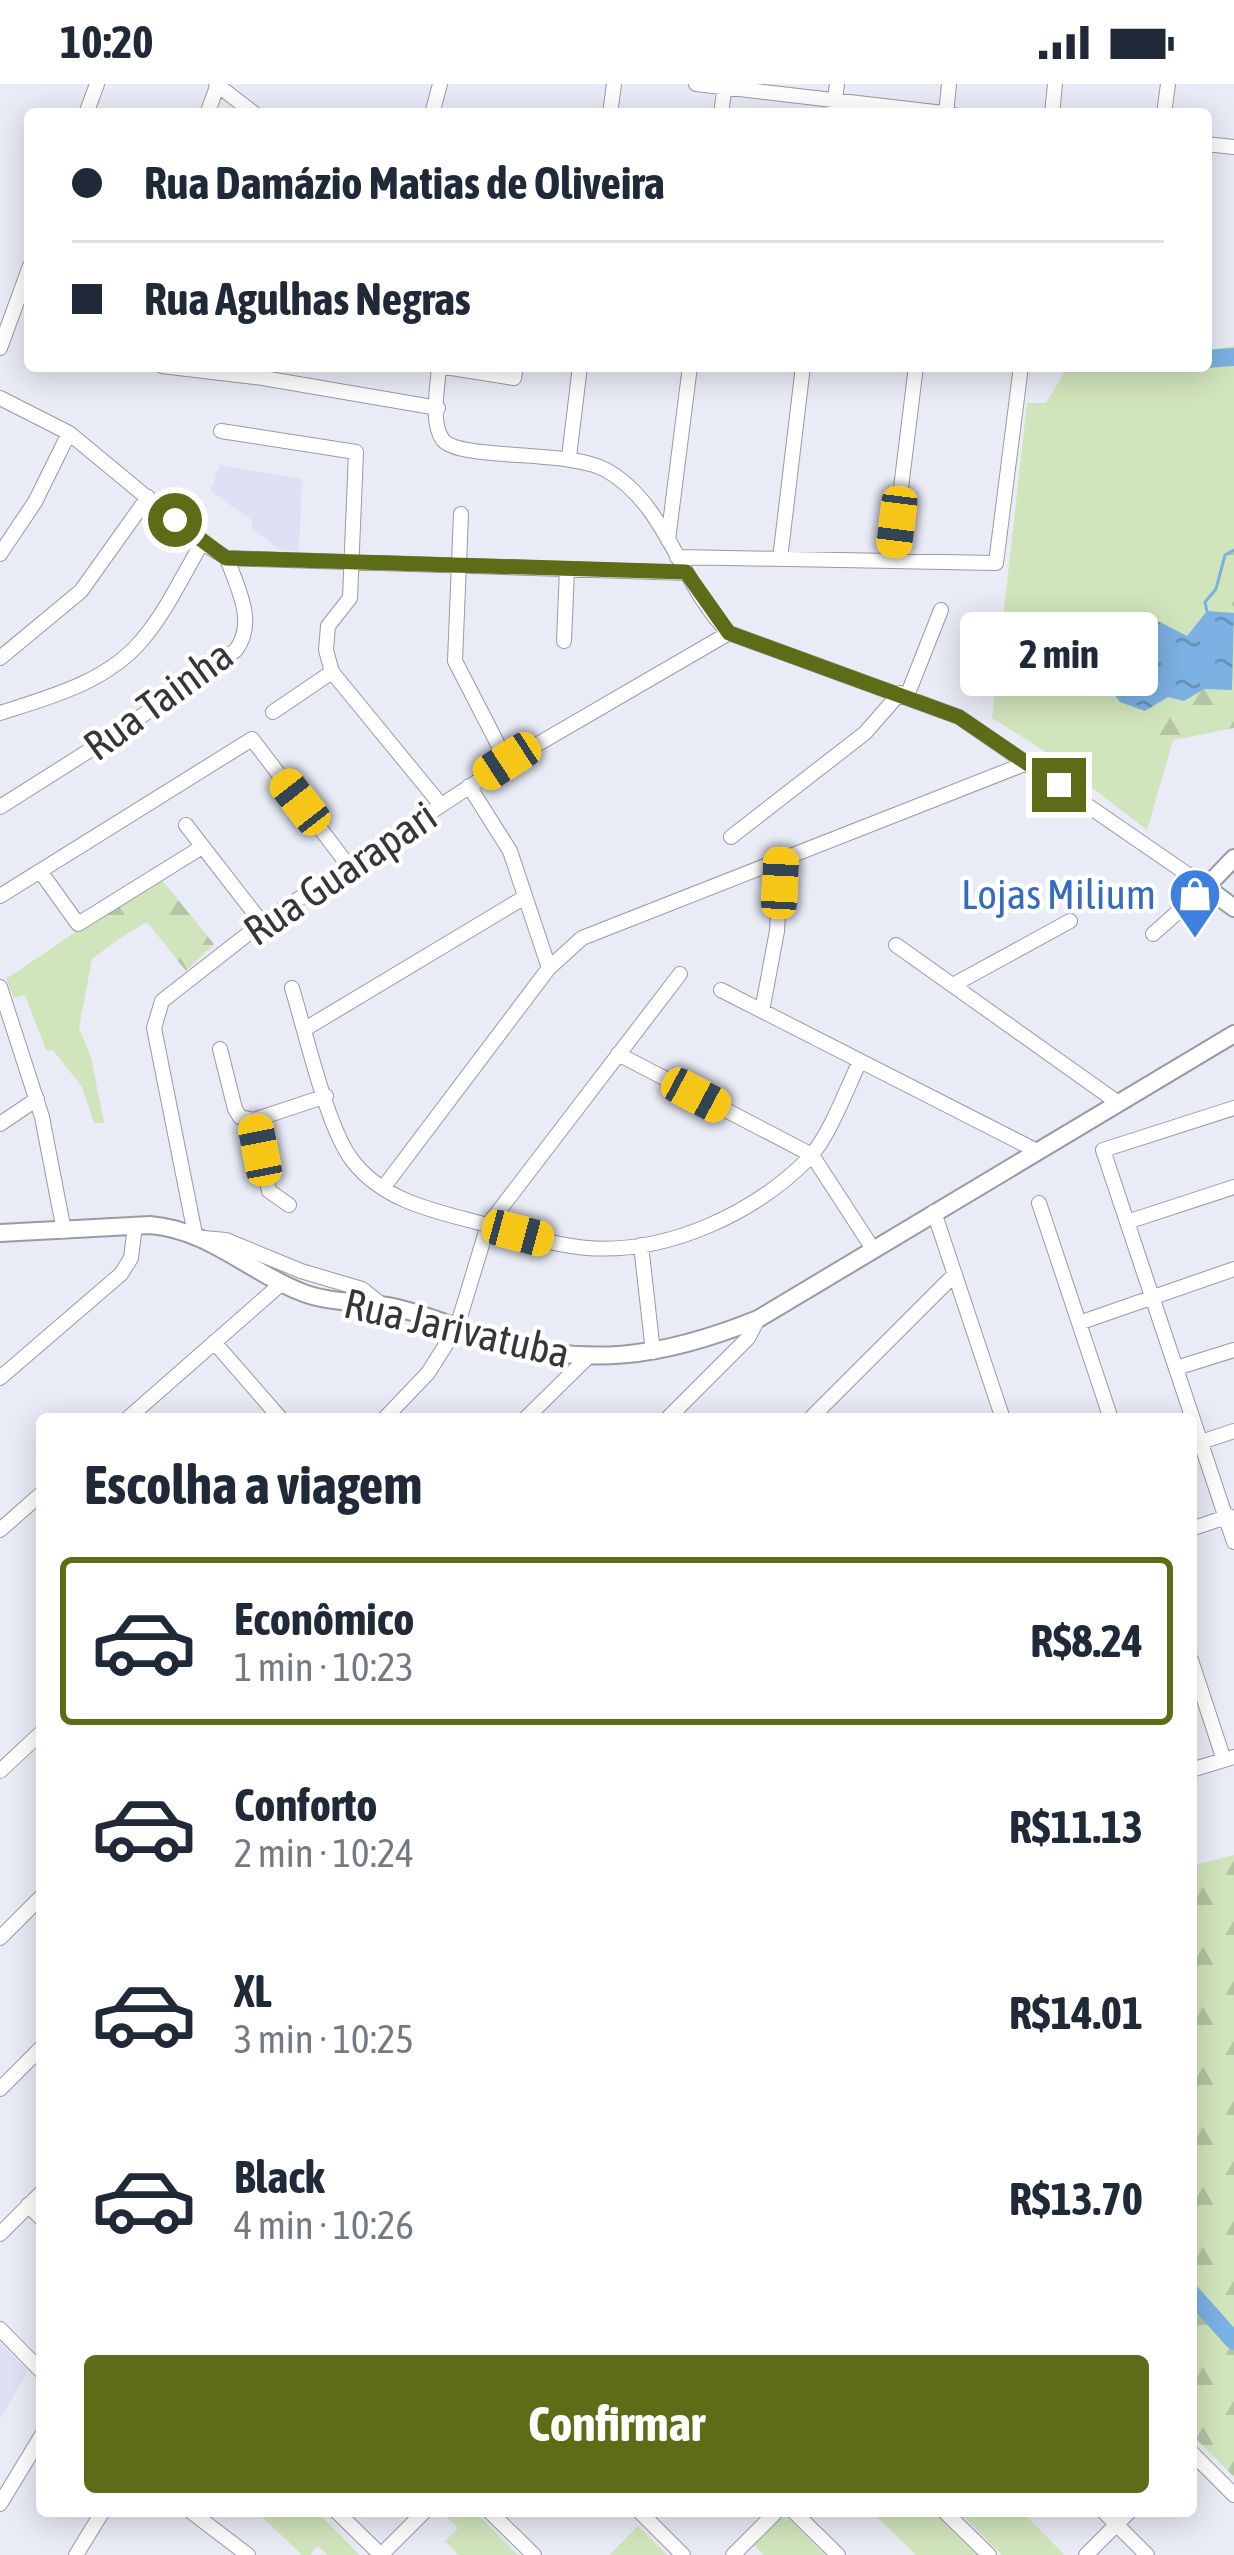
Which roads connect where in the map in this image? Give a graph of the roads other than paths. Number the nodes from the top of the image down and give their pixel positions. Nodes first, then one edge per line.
1 (217, 84) edge
2 (696, 84) edge
3 (724, 86) edge
4 (835, 99) edge
5 (247, 108) edge
6 (903, 108) edge
7 (24, 283) edge
8 (16, 305) junction
9 (24, 312) edge
10 (0, 348) edge
11 (212, 372) edge
12 (439, 372) edge
13 (476, 372) edge
14 (515, 372) edge
15 (579, 372) edge
16 (689, 372) edge
17 (802, 372) edge
18 (915, 372) edge
19 (1020, 372) edge
20 (0, 398) edge
21 (438, 408) junction
22 (221, 431) dead end
23 (69, 433) junction
24 (569, 457) junction
25 (148, 497) junction
26 (461, 514) dead end
27 (668, 541) junction
28 (202, 543) junction
29 (0, 554) edge
30 (677, 557) junction
31 (226, 558) junction
32 (780, 559) junction
33 (352, 561) junction
34 (892, 561) junction
35 (459, 565) junction
36 (567, 569) junction
37 (686, 572) junction
38 (941, 610) dead end
39 (729, 633) junction
40 (564, 641) dead end
41 (0, 658) edge
42 (332, 672) junction
43 (903, 694) junction
44 (273, 712) dead end
45 (0, 713) edge
46 (507, 761) junction
47 (1027, 763) junction
48 (469, 786) junction
49 (441, 805) junction
50 (0, 807) edge
51 (186, 825) dead end
52 (731, 837) dead end
53 (202, 847) junction
54 (782, 858) junction
55 (1234, 858) edge
56 (348, 865) junction
57 (40, 871) junction
58 (1206, 887) junction
59 (0, 896) edge
60 (526, 897) junction
61 (1234, 908) edge
62 (1070, 921) dead end
63 (262, 923) junction
64 (1153, 934) dead end
65 (896, 945) dead end
66 (549, 968) junction
67 (680, 974) dead end
68 (953, 986) junction
69 (0, 987) edge
70 (292, 988) dead end
71 (721, 990) dead end
72 (762, 1012) junction
73 (305, 1030) junction
74 (1234, 1037) edge
75 (220, 1049) dead end
76 (618, 1054) junction
77 (860, 1061) junction
78 (326, 1096) junction
79 (37, 1099) junction
80 (1117, 1102) junction
81 (1234, 1108) edge
82 (254, 1120) junction
83 (0, 1124) edge
84 (1035, 1150) junction
85 (812, 1155) junction
86 (1234, 1187) edge
87 (383, 1188) junction
88 (1039, 1203) dead end
89 (290, 1205) dead end
90 (934, 1212) junction
91 (1127, 1222) junction
92 (488, 1225) junction
93 (135, 1226) junction
94 (64, 1231) junction
95 (0, 1234) edge
96 (199, 1236) junction
97 (641, 1245) junction
98 (873, 1249) junction
99 (1234, 1269) edge
100 (955, 1274) junction
101 (282, 1283) junction
102 (1152, 1298) junction
103 (382, 1305) junction
104 (758, 1319) junction
105 (1079, 1323) junction
106 (457, 1327) junction
107 (214, 1342) junction
108 (1234, 1350) edge
109 (653, 1352) junction
110 (587, 1358) junction
111 (1176, 1368) junction
112 (0, 1378) edge
113 (134, 1413) edge
114 (276, 1413) edge
115 (389, 1413) edge
116 (531, 1413) edge
117 (673, 1413) edge
118 (816, 1413) edge
119 (1000, 1413) edge
120 (1109, 1413) edge
121 (1191, 1413) edge
122 (1197, 1430) edge
123 (1234, 1432) edge
124 (1201, 1442) junction
125 (36, 1498) edge
126 (1230, 1516) edge
127 (1197, 1527) edge
128 (0, 1530) edge
129 (1234, 1542) edge
130 (1197, 1676) edge
131 (36, 1738) edge
132 (1229, 1759) edge
133 (1197, 1768) edge
134 (0, 1771) edge
135 (36, 1902) edge
136 (0, 1938) edge
137 (36, 2053) edge
138 (0, 2089) edge
139 (36, 2198) edge
140 (28, 2206) junction
141 (36, 2213) edge
142 (0, 2234) edge
143 (0, 2329) edge
144 (36, 2366) edge
145 (36, 2444) edge
146 (1197, 2458) edge
147 (1234, 2495) edge
148 (0, 2504) edge
149 (99, 2517) edge
150 (198, 2517) edge
151 (342, 2517) edge
152 (419, 2517) edge
153 (496, 2517) edge
154 (645, 2517) edge
155 (770, 2517) edge
156 (799, 2517) edge
157 (950, 2517) edge
158 (1108, 2517) edge
159 (1124, 2517) edge
160 (1116, 2524) junction
161 (76, 2555) edge
162 (248, 2555) edge
163 (381, 2555) edge
164 (534, 2555) edge
165 (683, 2555) edge
166 (733, 2555) edge
167 (838, 2555) edge
168 (988, 2555) edge
169 (1086, 2555) edge
170 (1147, 2555) edge

1 - 5 street
2 - 3 street
3 - 4 street
4 - 6 street
7 - 8 street
8 - 9 street
8 - 10 street
11 - 21 street
12 - 21 street
13 - 14 street
15 - 24 street
16 - 27 street
17 - 32 street
18 - 34 street
19 - 34 street
20 - 23 street
21 - 24 street
22 - 33 street
23 - 25 street
23 - 29 street
24 - 27 street
25 - 28 street
25 - 41 street
26 - 35 street
27 - 30 street
28 - 31 street
28 - 45 street
30 - 32 street
30 - 37 street
31 - 33 street
31 - 50 street, Rua Tainha
32 - 34 street
33 - 35 street
33 - 42 street
35 - 36 street
35 - 46 street
36 - 37 street
36 - 40 street
37 - 39 street
38 - 43 street
39 - 43 street
39 - 46 street, Rua Guarapari
42 - 44 street
42 - 49 street
43 - 47 street
43 - 52 street
46 - 48 street, Rua Guarapari
47 - 54 street
47 - 58 street
48 - 49 street, Rua Guarapari
48 - 60 street
49 - 56 street, Rua Guarapari
51 - 53 street
53 - 57 street
53 - 63 street
54 - 66 street
54 - 72 street
55 - 58 main road
56 - 57 street
56 - 63 street, Rua Guarapari
57 - 59 street
58 - 61 main road
58 - 64 street
60 - 66 street
60 - 73 street
62 - 68 street
63 - 96 street, Rua Guarapari
65 - 68 street
66 - 87 street
67 - 76 street
68 - 80 street
69 - 79 street
70 - 73 street
71 - 72 street
72 - 77 street
73 - 78 street
74 - 80 main road, Rua Jarivatuba
75 - 82 street
76 - 85 street
76 - 92 street
77 - 84 street
77 - 85 street
78 - 82 street
78 - 87 street
79 - 83 street
79 - 94 street
80 - 84 main road, Rua Jarivatuba
81 - 91 street
82 - 89 street
84 - 90 main road, Rua Jarivatuba
85 - 97 street
85 - 98 street
86 - 91 street
87 - 92 street
88 - 105 street
90 - 98 main road, Rua Jarivatuba
90 - 100 street
91 - 102 street
92 - 97 street
92 - 106 street
93 - 94 main road, Rua Jarivatuba
93 - 96 main road, Rua Jarivatuba
93 - 112 street
94 - 95 main road, Rua Jarivatuba
96 - 101 main road, Rua Jarivatuba
96 - 103 street
97 - 109 street
98 - 104 main road, Rua Jarivatuba
99 - 102 street
100 - 118 street
100 - 119 street
101 - 103 main road, Rua Jarivatuba
101 - 107 street
102 - 105 street
102 - 111 street
103 - 106 main road, Rua Jarivatuba
104 - 109 main road, Rua Jarivatuba
104 - 117 street
105 - 120 street
106 - 110 main road, Rua Jarivatuba
106 - 115 street
107 - 113 street
107 - 114 street
108 - 111 street
109 - 110 main road, Rua Jarivatuba
110 - 116 street
111 - 121 street
122 - 124 street
123 - 124 street
124 - 126 street
125 - 128 street
126 - 127 street
126 - 129 street
130 - 132 street
131 - 134 street
132 - 133 street
135 - 136 street
137 - 138 street
139 - 140 street
140 - 141 street
140 - 142 street
143 - 144 street
145 - 148 street
146 - 147 street
149 - 161 street
150 - 162 street
151 - 163 street
152 - 163 street
153 - 164 street
154 - 165 street
155 - 166 street
156 - 167 street
157 - 168 street
158 - 160 street
159 - 160 street
160 - 169 street
160 - 170 street

